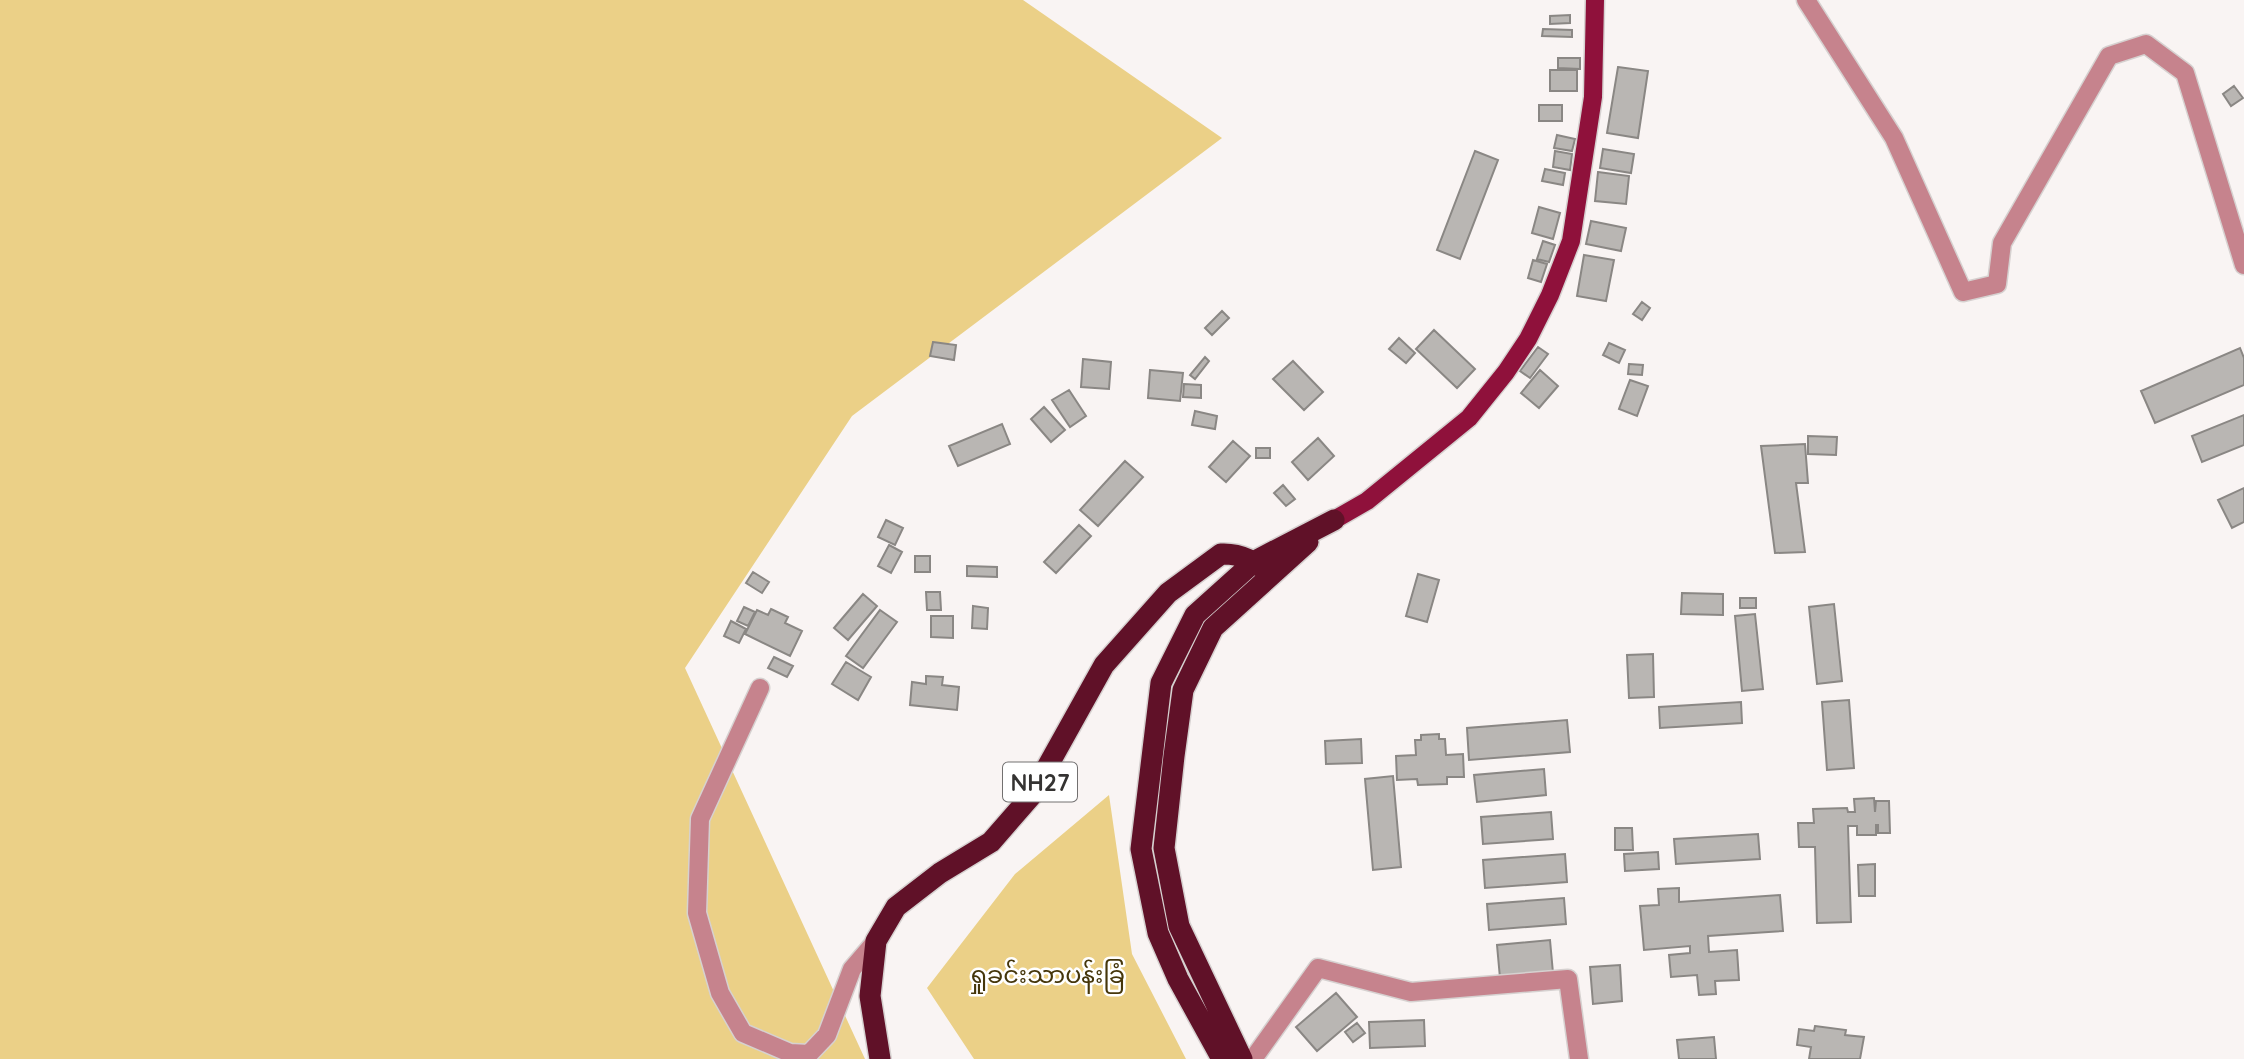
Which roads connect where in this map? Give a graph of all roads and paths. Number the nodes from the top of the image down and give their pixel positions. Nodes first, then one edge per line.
1 (1586, 0) edge
2 (1595, 0) edge
3 (1805, 0) edge
4 (1593, 19) junction
5 (2244, 265) edge
6 (1334, 520) joint
7 (1263, 568) junction
8 (760, 688) dead end
9 (876, 941) junction
10 (880, 1059) edge
11 (1222, 1059) edge
12 (1242, 1059) edge
13 (1253, 1059) edge
14 (1579, 1059) edge

1 - 4 street
2 - 4 main road
3 - 5 street
4 - 6 main road
6 - 7 highway
7 - 9 highway, NH27
7 - 11 highway
7 - 12 highway
8 - 9 street
9 - 10 highway, NH27
13 - 14 street

